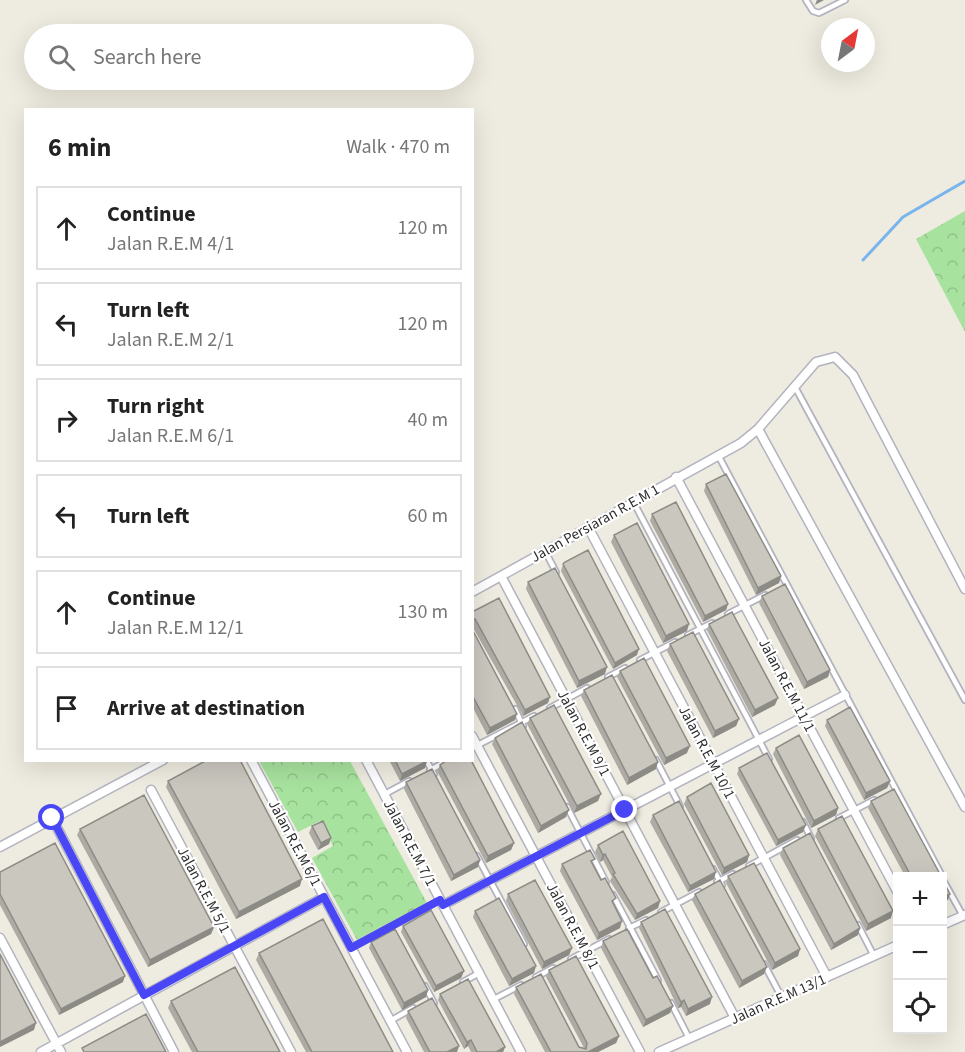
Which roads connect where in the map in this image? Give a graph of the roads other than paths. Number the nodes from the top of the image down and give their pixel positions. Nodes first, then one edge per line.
1 (806, 0) edge
2 (844, 0) edge
3 (795, 387) junction
4 (758, 429) junction
5 (718, 455) junction
6 (676, 477) junction
7 (633, 501) junction
8 (588, 527) junction
9 (545, 551) junction
10 (501, 576) junction
11 (561, 582) edge
12 (786, 584) junction
13 (965, 589) edge
14 (474, 591) edge
15 (745, 605) junction
16 (700, 629) junction
17 (655, 653) junction
18 (637, 662) edge
19 (605, 665) edge
20 (628, 666) edge
21 (611, 676) junction
22 (602, 680) edge
23 (593, 685) edge
24 (616, 686) edge
25 (845, 695) junction
26 (566, 699) junction
27 (965, 700) edge
28 (511, 702) edge
29 (804, 716) junction
30 (522, 722) junction
31 (527, 732) edge
32 (759, 740) junction
33 (475, 747) edge
34 (654, 756) edge
35 (770, 761) edge
36 (159, 762) edge
37 (251, 762) edge
38 (367, 762) edge
39 (427, 762) edge
40 (445, 762) edge
41 (713, 764) junction
42 (431, 770) junction
43 (422, 775) edge
44 (412, 780) edge
45 (437, 780) edge
46 (670, 786) junction
47 (895, 789) junction
48 (151, 790) dead end
49 (384, 794) junction
50 (564, 803) edge
51 (681, 807) edge
52 (965, 808) edge
53 (625, 810) junction
54 (854, 811) junction
55 (798, 813) edge
56 (965, 815) edge
57 (52, 818) junction
58 (836, 820) edge
59 (818, 829) edge
60 (580, 833) junction
61 (809, 834) junction
62 (815, 844) edge
63 (0, 847) edge
64 (474, 850) edge
65 (536, 856) junction
66 (764, 858) junction
67 (709, 860) edge
68 (746, 867) edge
69 (737, 872) edge
70 (939, 872) edge
71 (490, 880) junction
72 (720, 881) junction
73 (893, 885) edge
74 (711, 886) edge
75 (947, 886) edge
76 (702, 890) edge
77 (725, 891) edge
78 (324, 897) junction
79 (442, 903) junction
80 (675, 904) junction
81 (657, 914) edge
82 (852, 915) edge
83 (964, 916) edge
84 (648, 918) edge
85 (947, 923) edge
86 (392, 926) junction
87 (631, 928) junction
88 (622, 932) edge
89 (398, 936) edge
90 (613, 937) edge
91 (0, 938) edge
92 (234, 946) junction
93 (893, 947) edge
94 (351, 948) junction
95 (586, 951) junction
96 (529, 954) edge
97 (759, 955) edge
98 (874, 956) junction
99 (568, 960) edge
100 (535, 964) edge
101 (559, 965) edge
102 (479, 973) junction
103 (540, 975) junction
104 (827, 977) junction
105 (420, 978) edge
106 (460, 983) edge
107 (545, 984) edge
108 (663, 988) edge
109 (441, 993) edge
110 (144, 995) junction
111 (782, 997) junction
112 (668, 998) edge
113 (432, 999) junction
114 (493, 999) junction
115 (436, 1008) edge
116 (735, 1018) junction
117 (390, 1021) junction
118 (690, 1038) junction
119 (59, 1048) edge
120 (41, 1052) edge
121 (174, 1052) edge
122 (291, 1052) edge
123 (407, 1052) edge
124 (521, 1052) edge
125 (640, 1052) edge
126 (659, 1052) edge

1 - 2 lane
3 - 4 street, Jalan Persiaran R.E.M 1
3 - 13 street, Jalan Persiaran R.E.M 1
3 - 27 lane
4 - 5 street, Jalan Persiaran R.E.M 1
4 - 52 street
5 - 6 street, Jalan Persiaran R.E.M 1
5 - 12 lane
6 - 7 street, Jalan Persiaran R.E.M 1
6 - 15 street, Jalan R.E.M 11/1
7 - 8 street, Jalan Persiaran R.E.M 1
7 - 16 lane
8 - 9 street, Jalan Persiaran R.E.M 1
8 - 17 street, Jalan R.E.M 10/1
9 - 10 street, Jalan Persiaran R.E.M 1
9 - 11 lane
10 - 14 street, Jalan Persiaran R.E.M 1
10 - 26 street, Jalan R.E.M 9/1
12 - 15 lane
12 - 25 lane
15 - 16 lane
15 - 29 street, Jalan R.E.M 11/1
16 - 17 lane
16 - 32 lane
17 - 18 lane
17 - 41 street, Jalan R.E.M 10/1
19 - 21 lane
20 - 21 lane
21 - 22 lane
21 - 24 lane
23 - 26 lane
25 - 29 street
25 - 47 lane
26 - 30 lane
26 - 53 street, Jalan R.E.M 9/1
28 - 30 lane
29 - 32 street
29 - 54 street, Jalan R.E.M 11/1
30 - 31 lane
30 - 33 lane
32 - 35 lane
32 - 41 street
33 - 65 street, Jalan R.E.M 8/1
34 - 46 lane
36 - 57 street
37 - 78 street, Jalan R.E.M 6/1
38 - 49 street, Jalan R.E.M 7/1
39 - 42 lane
40 - 42 lane
41 - 46 street
41 - 66 street, Jalan R.E.M 10/1
42 - 43 lane
42 - 45 lane
44 - 49 lane
46 - 51 lane
46 - 53 street
47 - 54 lane
47 - 70 lane
48 - 92 street, Jalan R.E.M 5/1
49 - 79 street, Jalan R.E.M 7/1
50 - 60 lane
52 - 56 street
53 - 60 street
53 - 80 street, Jalan R.E.M 9/1
54 - 58 lane
54 - 73 street, Jalan R.E.M 11/1
55 - 61 lane
57 - 63 street
57 - 110 street
59 - 61 lane
60 - 65 street
60 - 87 lane
61 - 62 lane
61 - 66 lane
64 - 71 lane
65 - 71 street
65 - 95 street, Jalan R.E.M 8/1
66 - 68 lane
66 - 104 street, Jalan R.E.M 10/1
67 - 72 lane
69 - 72 lane
71 - 79 street
71 - 96 lane
72 - 74 lane
72 - 77 lane
75 - 83 lane
76 - 80 lane
78 - 92 street
78 - 94 street, Jalan R.E.M 6/1
79 - 86 lane
79 - 102 street, Jalan R.E.M 7/1
80 - 81 lane
80 - 116 street, Jalan R.E.M 9/1
82 - 98 lane
83 - 85 street
84 - 87 lane
86 - 89 lane
86 - 94 lane
87 - 88 lane
87 - 108 lane
90 - 95 lane
91 - 119 street
92 - 110 street
92 - 122 street, Jalan R.E.M 5/1
93 - 98 street, Jalan R.E.M 13/1
94 - 117 street, Jalan R.E.M 6/1
95 - 99 lane
95 - 125 street, Jalan R.E.M 8/1
97 - 111 lane
98 - 104 street, Jalan R.E.M 13/1
100 - 103 lane
101 - 103 lane
102 - 106 lane
102 - 114 street, Jalan R.E.M 7/1
103 - 107 lane
103 - 114 lane
104 - 111 street, Jalan R.E.M 13/1
105 - 113 lane
109 - 113 lane
110 - 119 street
110 - 121 street
111 - 116 street, Jalan R.E.M 13/1
112 - 118 lane
113 - 115 lane
113 - 117 lane
114 - 124 street, Jalan R.E.M 7/1
116 - 118 street, Jalan R.E.M 13/1
117 - 123 street, Jalan R.E.M 6/1
118 - 126 street, Jalan R.E.M 13/1
119 - 120 street

